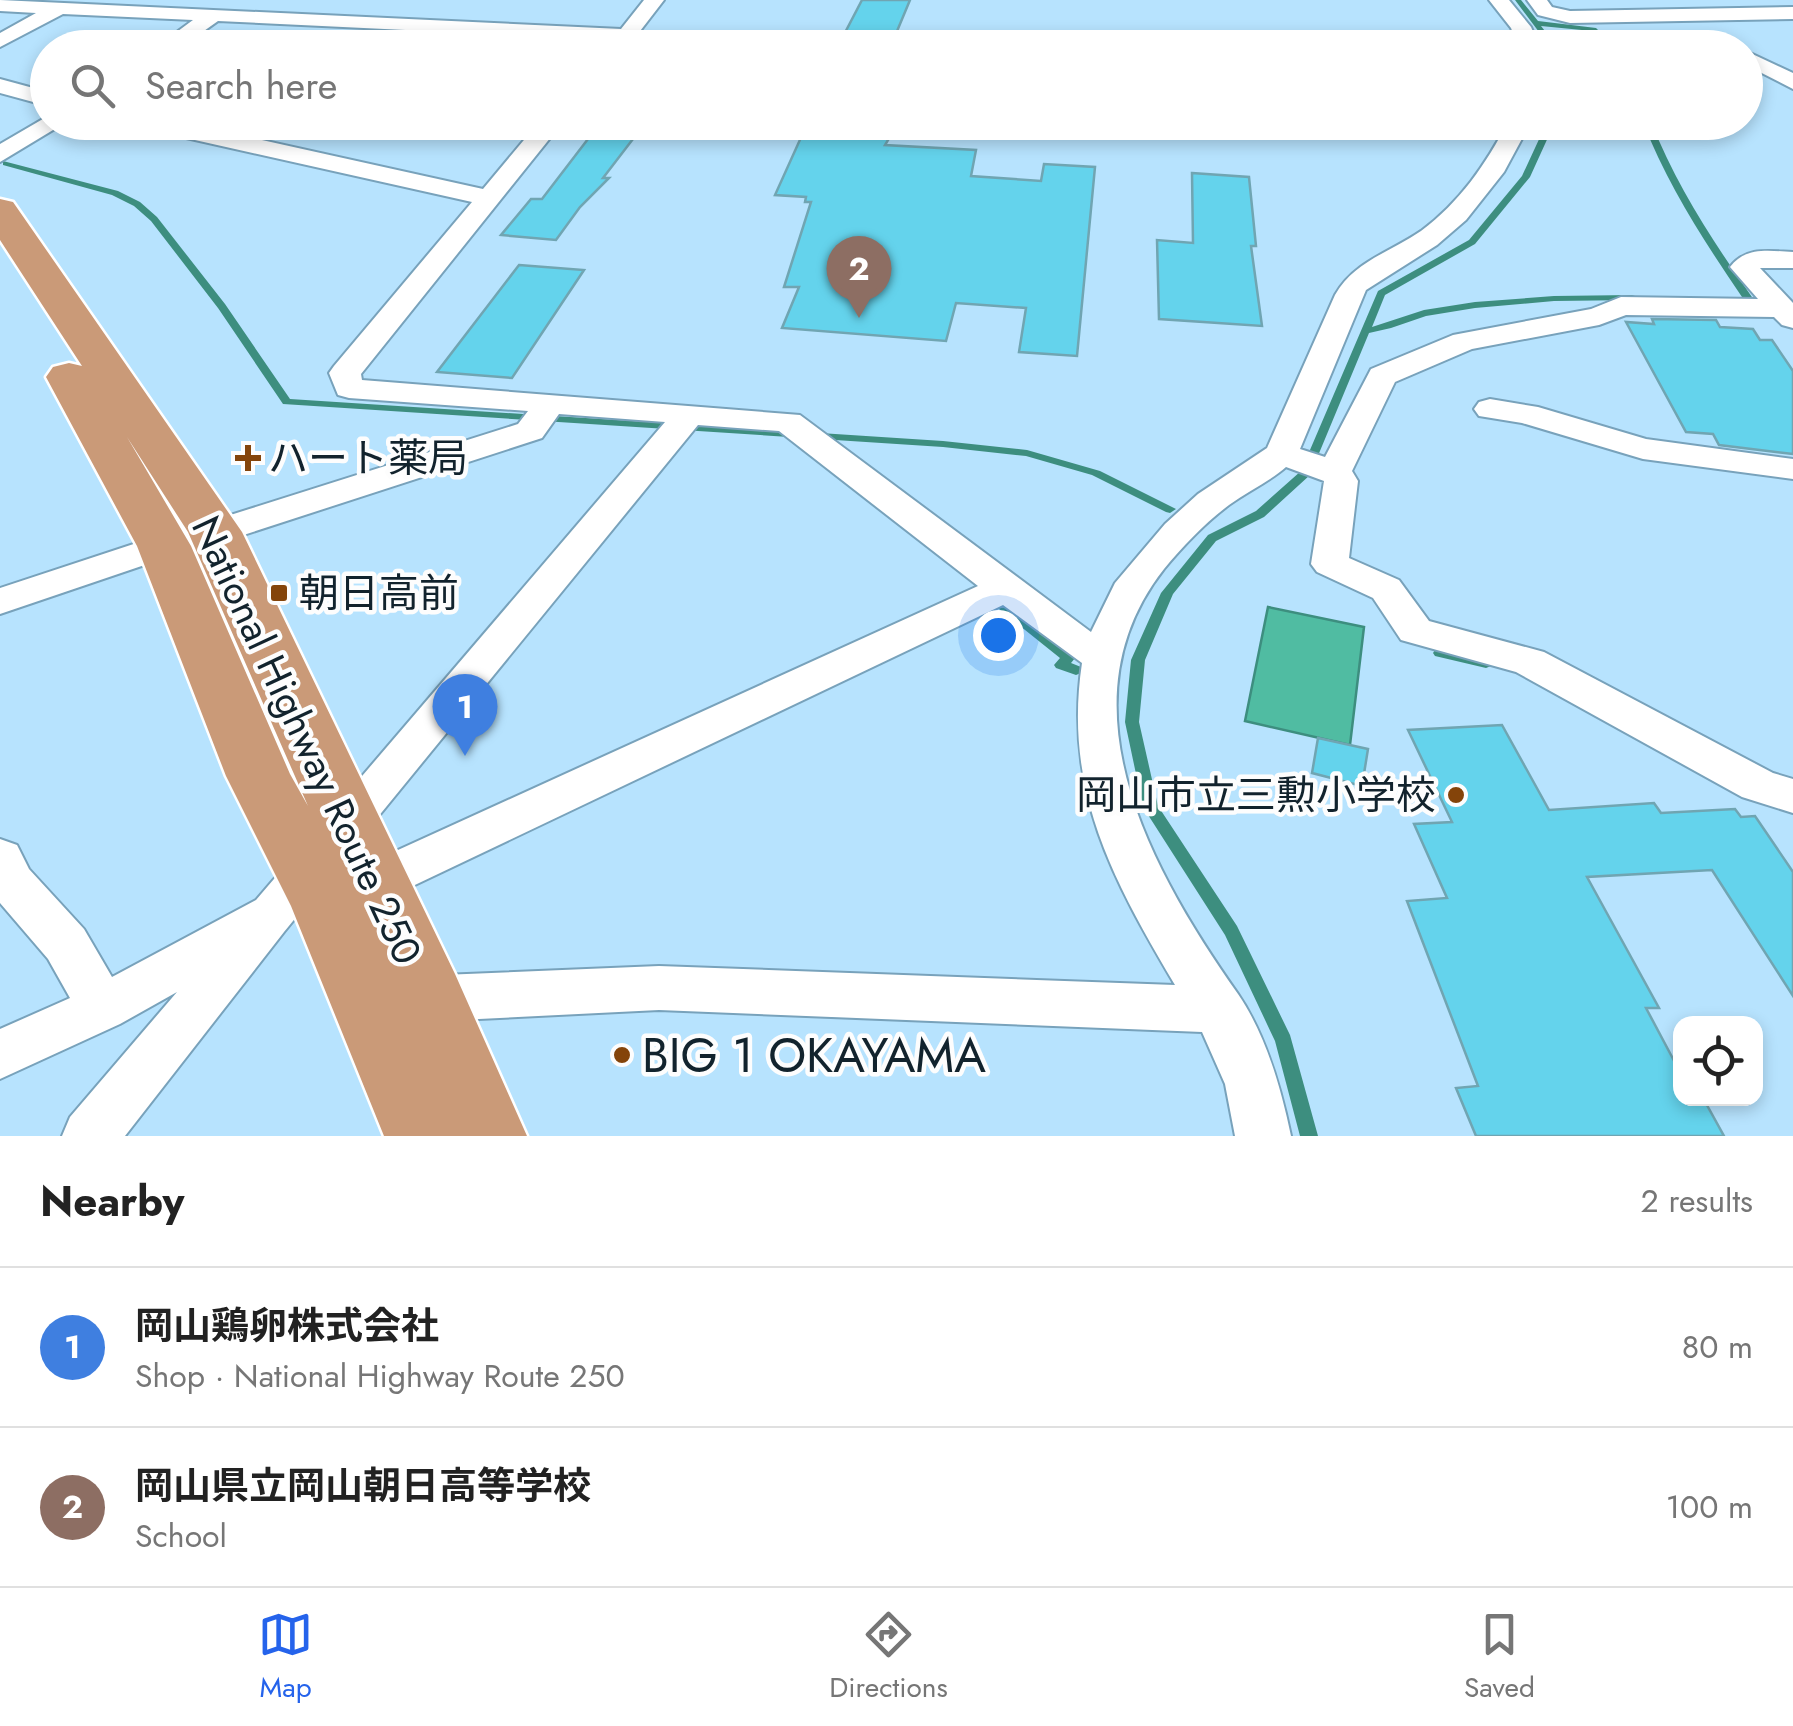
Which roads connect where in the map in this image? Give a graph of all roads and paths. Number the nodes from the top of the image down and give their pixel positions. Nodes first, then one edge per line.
1 (237, 0) edge
2 (426, 0) edge
3 (654, 0) edge
4 (1499, 0) edge
5 (1537, 0) edge
6 (66, 4) edge
7 (0, 6) edge
8 (1706, 8) edge
9 (1793, 14) edge
10 (213, 16) junction
11 (398, 23) junction
12 (192, 30) edge
13 (390, 30) edge
14 (485, 30) edge
15 (630, 30) edge
16 (1523, 30) edge
17 (0, 41) edge
18 (1763, 66) edge
19 (1793, 82) edge
20 (0, 86) edge
21 (30, 94) edge
22 (30, 135) edge
23 (226, 140) edge
24 (254, 140) edge
25 (537, 140) edge
26 (1511, 140) edge
27 (248, 145) junction
28 (0, 155) edge
29 (488, 198) junction
30 (0, 210) edge
31 (1793, 260) edge
32 (0, 264) edge
33 (1788, 314) edge
34 (1490, 409) dead end
35 (543, 414) junction
36 (681, 423) junction
37 (1309, 463) junction
38 (1793, 468) edge
39 (215, 532) junction
40 (164, 546) junction
41 (1006, 588) junction
42 (0, 601) edge
43 (1103, 656) junction
44 (1793, 796) edge
45 (0, 858) edge
46 (327, 879) junction
47 (400, 1000) junction
48 (102, 1008) junction
49 (1218, 1010) junction
50 (0, 1055) edge
51 (90, 1136) edge
52 (425, 1136) edge
53 (486, 1136) edge
54 (1262, 1136) edge

1 - 10 street
2 - 11 street
3 - 15 street
4 - 16 street
5 - 8 street
6 - 7 street
6 - 10 street
6 - 17 street
8 - 9 street
10 - 11 street
10 - 12 street
11 - 13 street
11 - 14 street
18 - 19 street
20 - 21 street
22 - 28 street
23 - 27 street
24 - 27 street
25 - 29 street
26 - 37 street
27 - 29 street
29 - 35 street
30 - 39 highway, National Highway Route 250
31 - 33 street
32 - 40 highway, National Highway Route 250
33 - 37 street
34 - 38 street
35 - 36 street
35 - 39 street
36 - 41 street
36 - 46 street
37 - 43 street
37 - 44 street
39 - 46 highway, National Highway Route 250
40 - 42 street
40 - 46 highway, National Highway Route 250
41 - 43 street
41 - 46 street
43 - 49 street
45 - 48 street
46 - 47 highway, National Highway Route 250
46 - 48 street
46 - 51 street
47 - 49 street
47 - 52 highway, National Highway Route 250
47 - 53 highway, National Highway Route 250
48 - 50 street
49 - 54 street

